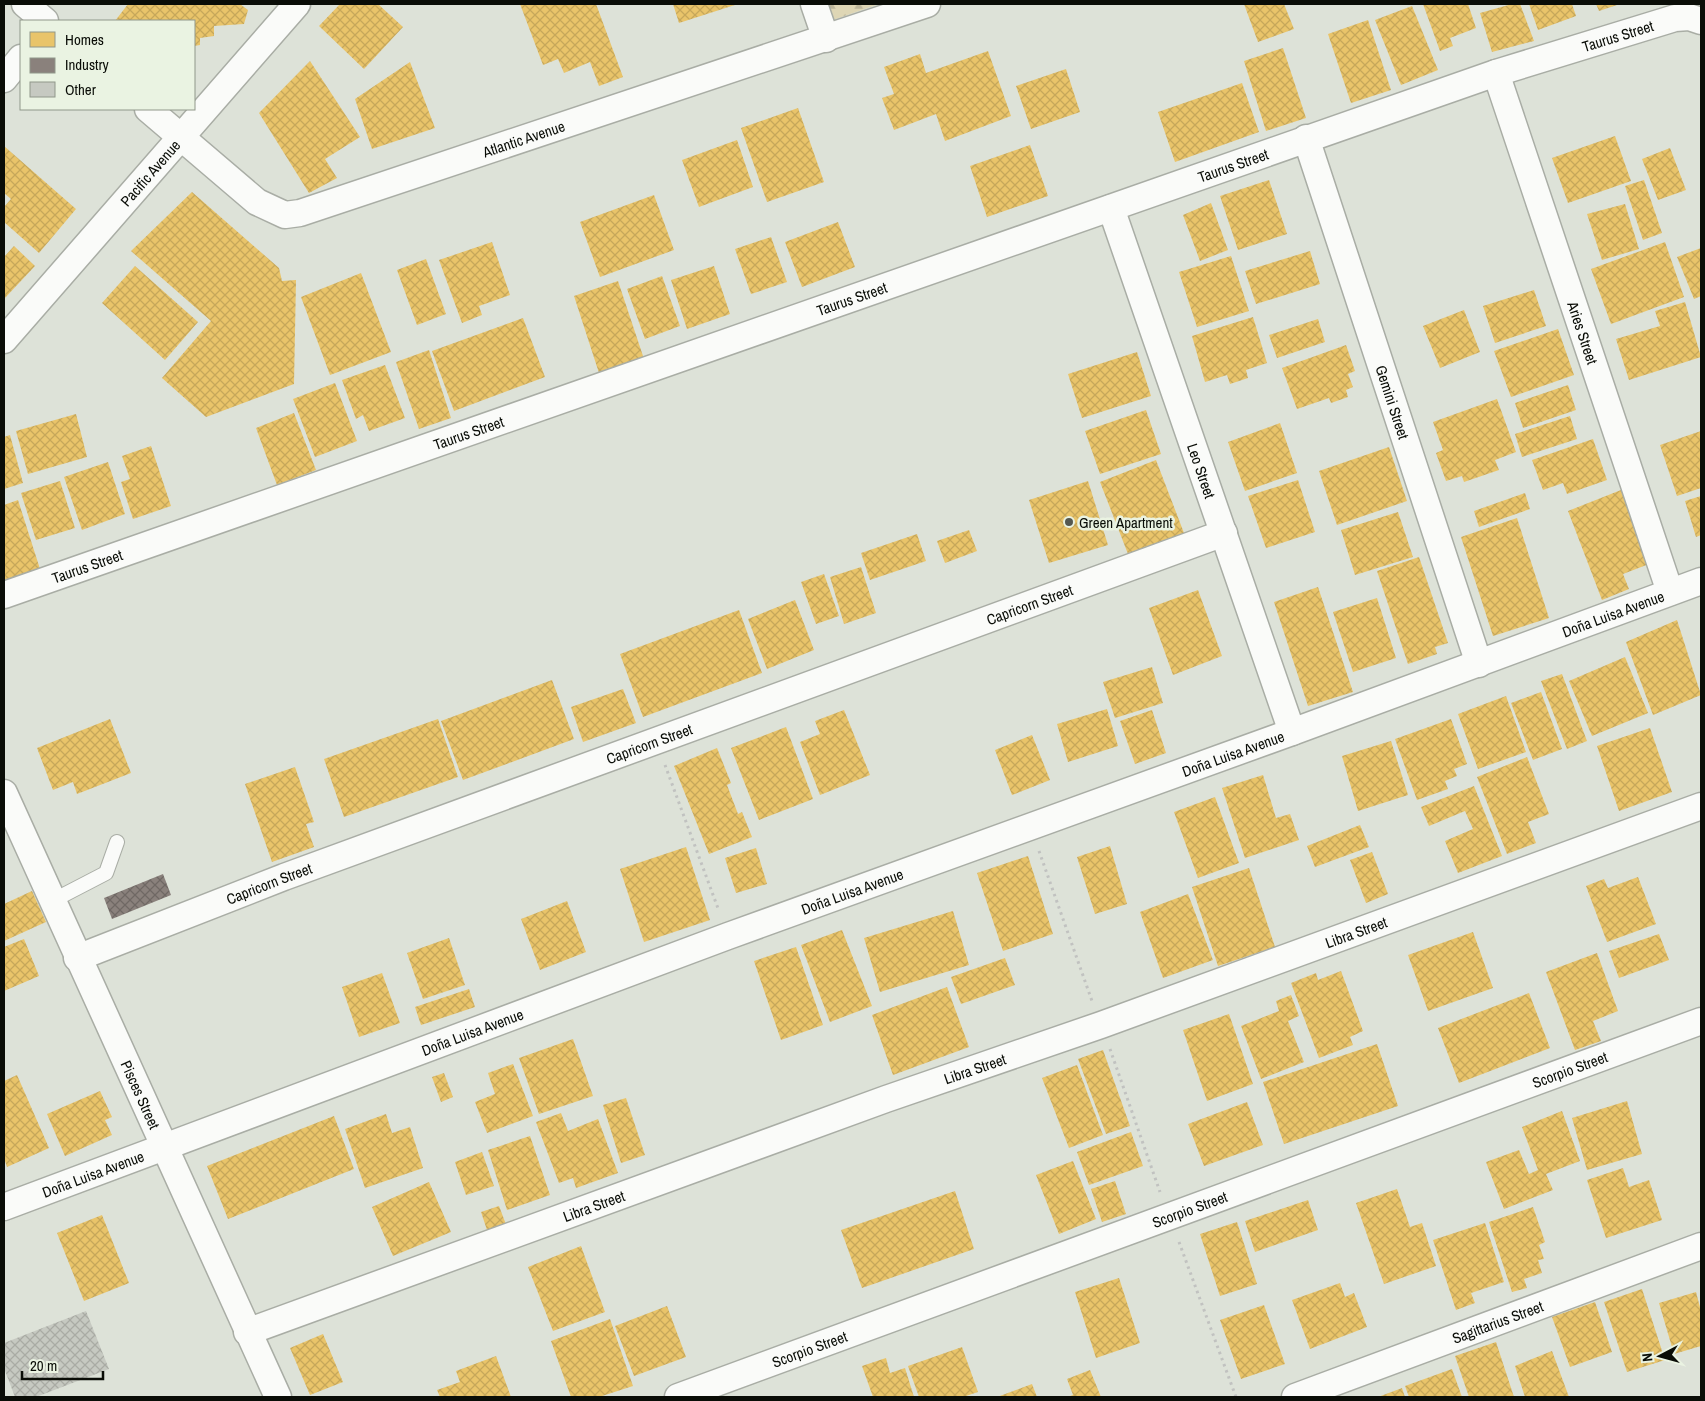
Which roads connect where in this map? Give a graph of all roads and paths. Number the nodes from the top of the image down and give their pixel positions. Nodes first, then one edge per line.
1 (25, 4) edge
2 (296, 4) edge
3 (814, 4) edge
4 (927, 4) edge
5 (44, 20) edge
6 (1701, 21) edge
7 (826, 39) junction
8 (20, 59) edge
9 (1496, 73) junction
10 (4, 79) edge
11 (149, 110) edge
12 (181, 137) junction
13 (1306, 138) junction
14 (1111, 208) junction
15 (4, 340) edge
16 (1224, 533) junction
17 (1701, 581) edge
18 (1670, 592) junction
19 (4, 595) edge
20 (1479, 664) junction
21 (1292, 732) junction
22 (656, 741) junction
23 (4, 793) edge
24 (1701, 806) edge
25 (1030, 827) junction
26 (117, 842) dead end
27 (52, 901) junction
28 (728, 936) junction
29 (77, 958) junction
30 (1701, 1021) edge
31 (1101, 1025) junction
32 (164, 1146) junction
33 (4, 1207) edge
34 (1169, 1216) junction
35 (1701, 1246) edge
36 (247, 1332) junction
37 (278, 1397) edge
38 (678, 1397) edge
39 (1236, 1397) edge
40 (1295, 1397) edge

1 - 5 street
2 - 12 street, Pacific Avenue
3 - 7 street
4 - 7 street, Atlantic Avenue
6 - 9 street, Taurus Street
7 - 12 street, Atlantic Avenue
8 - 10 street
9 - 13 street, Taurus Street
9 - 18 street, Aries Street
11 - 12 street, Atlantic Avenue
12 - 15 street, Pacific Avenue
13 - 14 street, Taurus Street
13 - 20 street, Gemini Street
14 - 16 street, Leo Street
14 - 19 street, Taurus Street
16 - 21 street, Leo Street
16 - 22 street, Capricorn Street
17 - 18 street, Doña Luisa Avenue
18 - 20 street, Doña Luisa Avenue
20 - 21 street, Doña Luisa Avenue
21 - 25 street, Doña Luisa Avenue
22 - 28 path
22 - 29 street, Capricorn Street
23 - 27 street, Pisces Street
24 - 31 street, Libra Street
25 - 28 street, Doña Luisa Avenue
25 - 31 path
26 - 27 lane
27 - 29 street, Pisces Street
28 - 32 street, Doña Luisa Avenue
29 - 32 street, Pisces Street
30 - 34 street, Scorpio Street
31 - 34 path
31 - 36 street, Libra Street
32 - 33 street, Doña Luisa Avenue
32 - 36 street, Pisces Street
34 - 38 street, Scorpio Street
34 - 39 path
35 - 40 street, Sagittarius Street
36 - 37 street, Pisces Street

